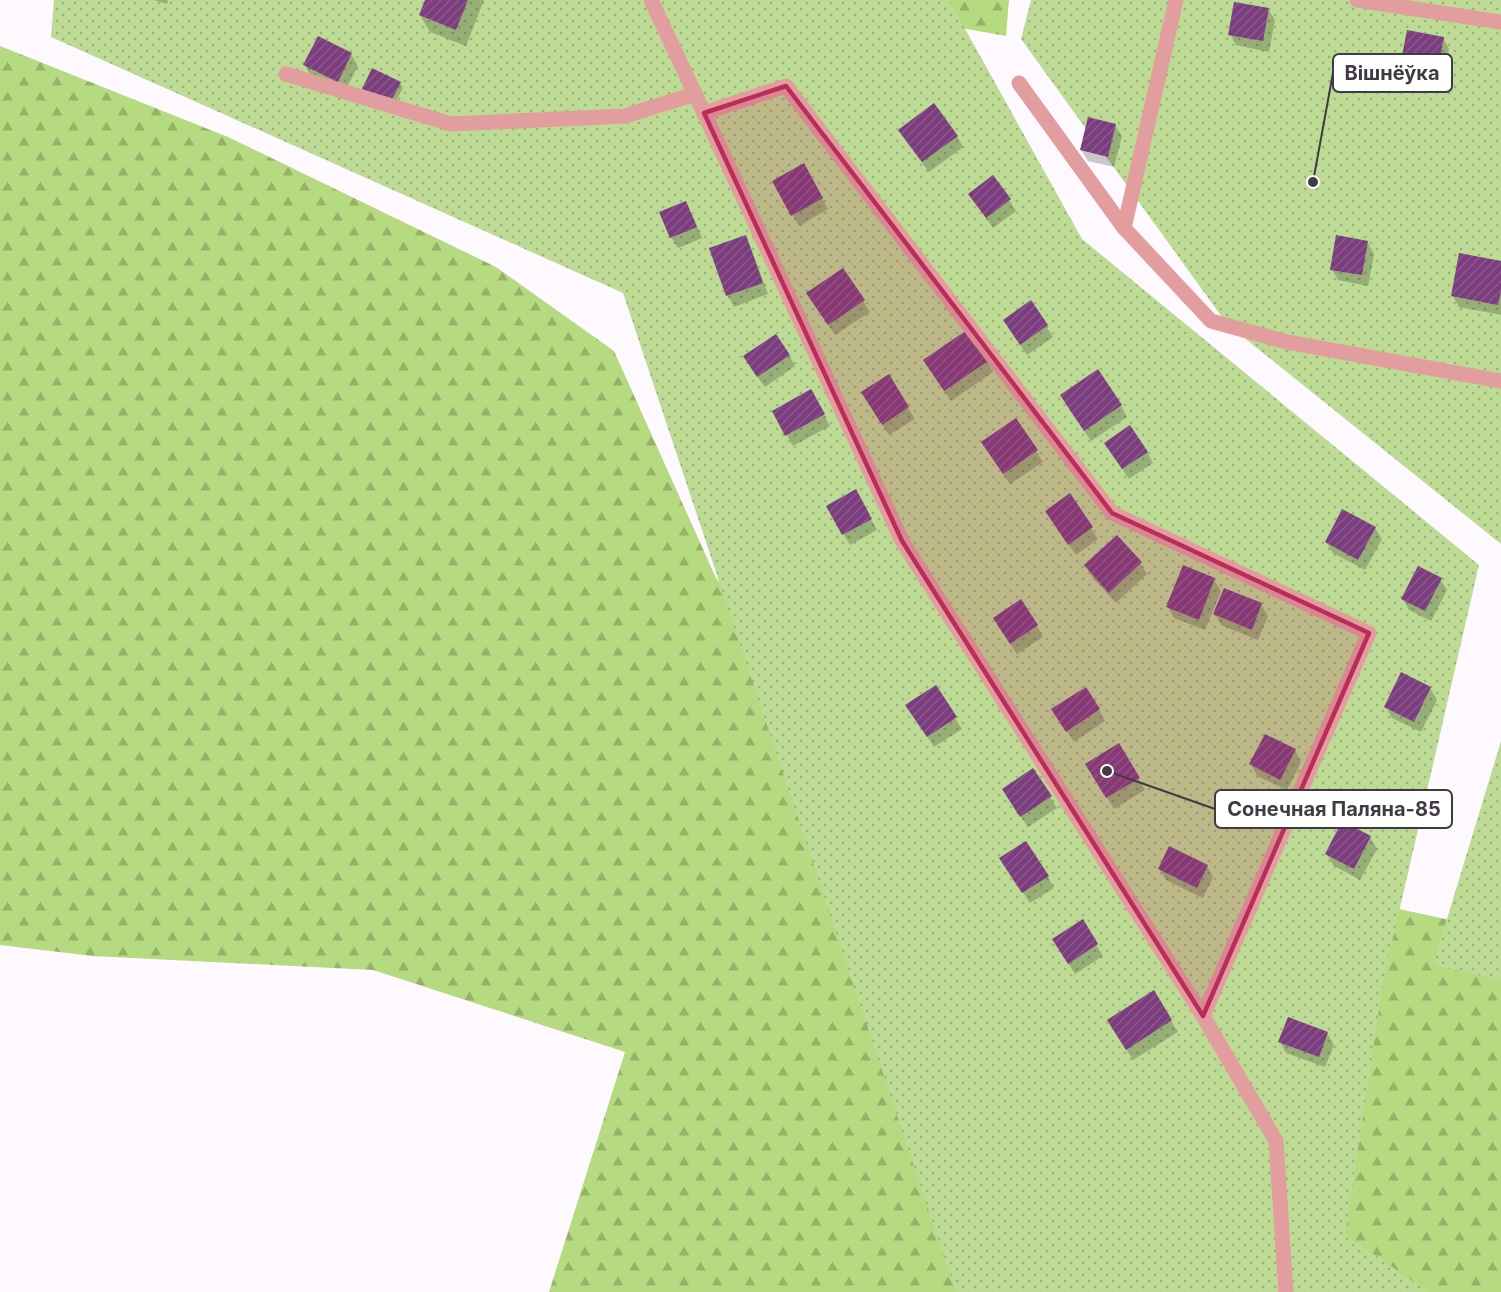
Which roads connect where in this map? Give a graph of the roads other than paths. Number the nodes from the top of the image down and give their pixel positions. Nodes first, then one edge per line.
1 (651, 0) edge
2 (1176, 0) edge
3 (1356, 0) edge
4 (1501, 22) edge
5 (286, 74) dead end
6 (1019, 83) dead end
7 (695, 94) junction
8 (704, 112) junction
9 (1124, 228) junction
10 (1501, 381) edge
11 (1203, 1016) junction
12 (1286, 1292) edge

1 - 7 street
2 - 9 street
3 - 4 street
5 - 7 street
6 - 9 street
7 - 8 street
8 - 11 street
8 - 11 street
9 - 10 street
11 - 12 street

